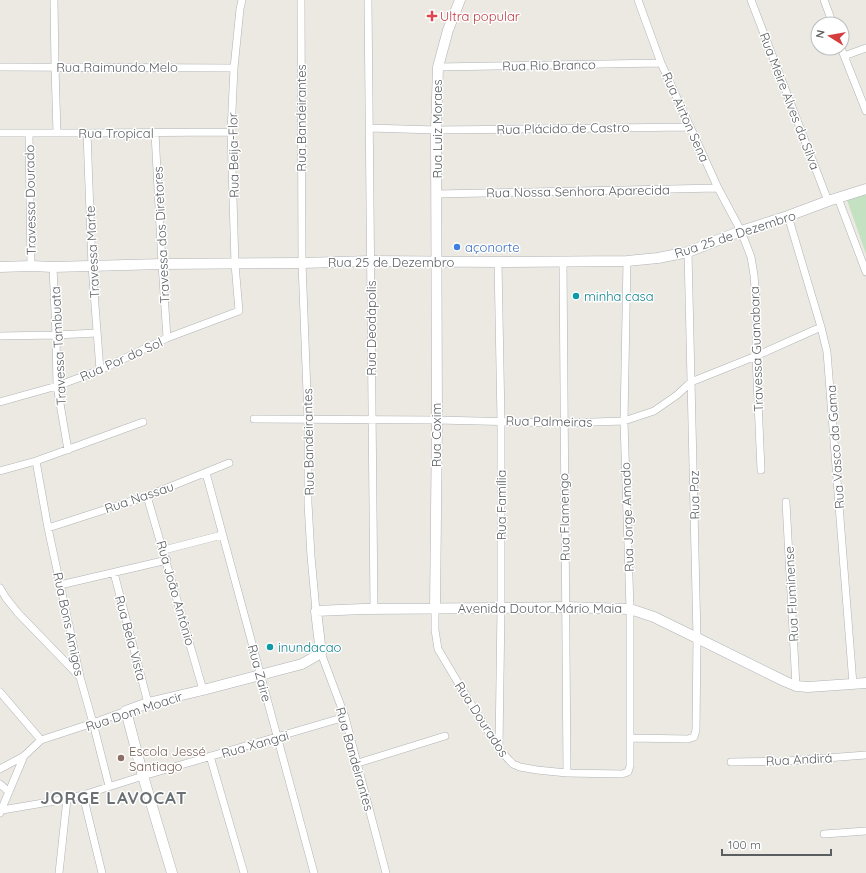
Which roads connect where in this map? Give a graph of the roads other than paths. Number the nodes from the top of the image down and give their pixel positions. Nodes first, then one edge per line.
1 (54, 0) edge
2 (242, 0) edge
3 (301, 0) edge
4 (368, 0) edge
5 (460, 0) edge
6 (638, 0) edge
7 (751, 0) edge
8 (824, 0) edge
9 (830, 16) edge
10 (866, 48) edge
11 (850, 54) edge
12 (844, 56) edge
13 (661, 63) junction
14 (0, 66) edge
15 (55, 67) junction
16 (438, 67) junction
17 (234, 68) junction
18 (866, 111) edge
19 (690, 127) junction
20 (370, 128) junction
21 (436, 130) junction
22 (58, 132) junction
23 (231, 132) junction
24 (0, 133) edge
25 (29, 133) junction
26 (86, 133) junction
27 (155, 133) junction
28 (718, 188) junction
29 (866, 189) edge
30 (437, 194) junction
31 (833, 200) junction
32 (788, 216) junction
33 (741, 231) junction
34 (688, 252) junction
35 (371, 261) junction
36 (627, 261) junction
37 (436, 262) junction
38 (498, 262) junction
39 (562, 262) junction
40 (302, 263) junction
41 (162, 264) junction
42 (235, 264) junction
43 (31, 266) junction
44 (92, 266) junction
45 (0, 267) edge
46 (54, 267) junction
47 (866, 272) edge
48 (239, 311) joint
49 (821, 327) junction
50 (97, 333) junction
51 (56, 335) junction
52 (0, 336) edge
53 (167, 338) junction
54 (756, 356) junction
55 (100, 370) junction
56 (691, 382) junction
57 (57, 386) junction
58 (0, 402) edge
59 (254, 419) dead end
60 (308, 419) junction
61 (372, 419) junction
62 (437, 420) junction
63 (501, 421) junction
64 (624, 421) junction
65 (143, 422) dead end
66 (563, 423) junction
67 (68, 450) junction
68 (36, 461) junction
69 (229, 463) dead end
70 (761, 470) dead end
71 (0, 471) edge
72 (206, 473) junction
73 (147, 496) junction
74 (786, 502) dead end
75 (48, 528) junction
76 (222, 535) junction
77 (164, 550) junction
78 (167, 560) junction
79 (114, 573) junction
80 (60, 585) junction
81 (0, 588) edge
82 (565, 606) junction
83 (435, 608) junction
84 (501, 608) junction
85 (374, 609) junction
86 (630, 609) junction
87 (316, 611) junction
88 (697, 638) junction
89 (321, 653) junction
90 (260, 675) junction
91 (80, 677) junction
92 (866, 682) edge
93 (853, 684) junction
94 (796, 686) junction
95 (203, 690) junction
96 (0, 692) edge
97 (148, 703) junction
98 (126, 711) junction
99 (345, 717) junction
100 (93, 723) junction
101 (445, 736) dead end
102 (277, 737) junction
103 (630, 738) junction
104 (41, 740) junction
105 (499, 748) junction
106 (866, 755) edge
107 (24, 756) junction
108 (210, 756) junction
109 (731, 762) dead end
110 (358, 763) junction
111 (0, 769) edge
112 (628, 772) joint
113 (567, 773) junction
114 (144, 776) junction
115 (0, 784) edge
116 (109, 786) junction
117 (9, 792) junction
118 (83, 795) junction
119 (67, 799) junction
120 (1, 812) edge
121 (866, 831) edge
122 (824, 834) dead end
123 (59, 873) edge
124 (102, 873) edge
125 (172, 873) edge
126 (243, 873) edge
127 (314, 873) edge
128 (386, 873) edge

1 - 15 street
2 - 17 street, Rua Beija-Flor
3 - 40 street, Rua Bandeirantes
4 - 20 street, Rua Deodápolis
5 - 16 street, Rua Luiz Moraes
6 - 13 street, Rua Airton Sena
7 - 31 street, Rua Meire Alves da Silva
8 - 9 street
10 - 11 street
12 - 18 street
13 - 16 street, Rua Rio Branco
13 - 19 street, Rua Airton Sena
14 - 15 street, Rua Raimundo Melo
15 - 17 street, Rua Raimundo Melo
15 - 22 street
16 - 21 street, Rua Luiz Moraes
17 - 23 street, Rua Beija-Flor
19 - 21 street, Rua Plácido de Castro
19 - 28 street, Rua Airton Sena
20 - 21 street, Rua Plácido de Castro
20 - 35 street, Rua Deodápolis
21 - 30 street, Rua Luiz Moraes
22 - 25 street, Rua Tropical
22 - 26 street, Rua Tropical
23 - 27 street, Rua Tropical
23 - 42 street, Rua Beija-Flor
24 - 25 street, Rua Tropical
25 - 43 street, Travessa Dourado
26 - 27 street, Rua Tropical
26 - 44 street, Travessa Marte
27 - 41 street, Travessa dos Diretores
28 - 30 street, Rua Nossa Senhora Aparecida
28 - 33 street, Rua Airton Sena
29 - 31 street, Rua 25 de Dezembro
30 - 37 street, Rua Luiz Moraes
31 - 32 street, Rua 25 de Dezembro
31 - 47 street, Rua Meire Alves da Silva
32 - 33 street, Rua 25 de Dezembro
32 - 49 street, Rua Vasco da Gama
33 - 34 street, Rua 25 de Dezembro
33 - 54 street, Travessa Guanabara
34 - 36 street, Rua 25 de Dezembro
34 - 56 street, Rua Paz
35 - 37 street, Rua 25 de Dezembro
35 - 40 street, Rua 25 de Dezembro
35 - 61 street, Rua Deodápolis
36 - 39 street, Rua 25 de Dezembro
36 - 64 street, Rua Jorge Amado
37 - 38 street, Rua 25 de Dezembro
37 - 62 street, Rua Coxim
38 - 39 street, Rua 25 de Dezembro
38 - 63 street, Rua Família
39 - 66 street, Rua Flamengo
40 - 42 street, Rua 25 de Dezembro
40 - 60 street, Rua Bandeirantes
41 - 42 street, Rua 25 de Dezembro
41 - 44 street, Rua 25 de Dezembro
41 - 53 street, Travessa dos Diretores
42 - 48 street, Rua Beija-Flor
43 - 45 street, Rua 25 de Dezembro
43 - 46 street, Rua 25 de Dezembro
44 - 46 street, Rua 25 de Dezembro
44 - 50 street, Travessa Marte
46 - 51 street, Travessa Tambuata
48 - 53 street, Rua Por do Sol
49 - 54 street, Rua Palmeiras
49 - 93 street, Rua Vasco da Gama
50 - 51 street
50 - 55 street, Travessa Marte
51 - 52 street
51 - 57 street, Travessa Tambuata
53 - 55 street, Rua Por do Sol
54 - 56 street, Rua Palmeiras
54 - 70 street, Travessa Guanabara
55 - 57 street, Rua Por do Sol
56 - 64 street, Rua Palmeiras
56 - 88 street, Rua Paz
57 - 58 street, Rua Por do Sol
57 - 67 street, Travessa Tambuata
59 - 60 street, Rua Palmeiras
60 - 61 street, Rua Palmeiras
60 - 87 street, Rua Bandeirantes
61 - 62 street, Rua Palmeiras
61 - 85 street, Rua Deodápolis
62 - 63 street, Rua Palmeiras
62 - 83 street, Rua Coxim
63 - 66 street, Rua Palmeiras
63 - 84 street, Rua Família
64 - 66 street, Rua Palmeiras
64 - 86 street, Rua Jorge Amado
65 - 67 street
66 - 82 street, Rua Flamengo
67 - 68 street
68 - 71 street
68 - 75 street, Rua Bons Amigos
69 - 72 street, Rua Nassau
72 - 73 street, Rua Nassau
72 - 76 street, Rua Zaire
73 - 75 street, Rua Nassau
73 - 77 street, Rua João Antônio
74 - 94 street, Rua Fluminense
75 - 80 street, Rua Bons Amigos
76 - 77 street
76 - 90 street, Rua Zaire
77 - 78 street, Rua João Antônio
78 - 79 street
78 - 95 street, Rua João Antônio
79 - 80 street
79 - 97 street, Rua Bela Vista
80 - 91 street, Rua Bons Amigos
81 - 91 street
82 - 84 street, Avenida Doutor Mário Maia
82 - 86 street, Avenida Doutor Mário Maia
82 - 113 street, Rua Flamengo
83 - 84 street, Avenida Doutor Mário Maia
83 - 85 street, Avenida Doutor Mário Maia
83 - 105 street, Rua Dourados
84 - 105 street, Rua Família
85 - 87 street, Avenida Doutor Mário Maia
86 - 88 street, Avenida Doutor Mário Maia
86 - 103 street, Rua Jorge Amado
87 - 89 street, Rua Bandeirantes
88 - 94 street, Avenida Doutor Mário Maia
88 - 103 street, Rua Paz
89 - 90 street, Rua Dom Moacir
89 - 99 street, Rua Bandeirantes
90 - 95 street, Rua Dom Moacir
90 - 102 street, Rua Zaire
91 - 100 street, Rua Bons Amigos
92 - 93 street, Avenida Doutor Mário Maia
93 - 94 street, Avenida Doutor Mário Maia
95 - 97 street, Rua Dom Moacir
96 - 104 street
97 - 98 street, Rua Dom Moacir
98 - 100 street, Rua Dom Moacir
98 - 114 street
99 - 102 street, Rua Xangai
99 - 110 street, Rua Bandeirantes
100 - 104 street, Rua Dom Moacir
100 - 116 street, Rua Bons Amigos
101 - 110 street
102 - 108 street, Rua Xangai
102 - 127 street, Rua Zaire
103 - 112 street, Rua Jorge Amado
104 - 107 street, Rua Dom Moacir
105 - 113 street, Rua Dourados
106 - 109 street, Rua Andirá
107 - 111 street, Rua Dom Moacir
107 - 117 street
108 - 114 street, Rua Xangai
108 - 126 street
110 - 128 street, Rua Bandeirantes
112 - 113 street, Rua Dourados
114 - 116 street, Rua Xangai
114 - 125 street
115 - 117 street
116 - 118 street, Rua Xangai
117 - 120 street
118 - 119 street, Rua Xangai
118 - 124 street
119 - 120 street, Rua Xangai
119 - 123 street
121 - 122 street

